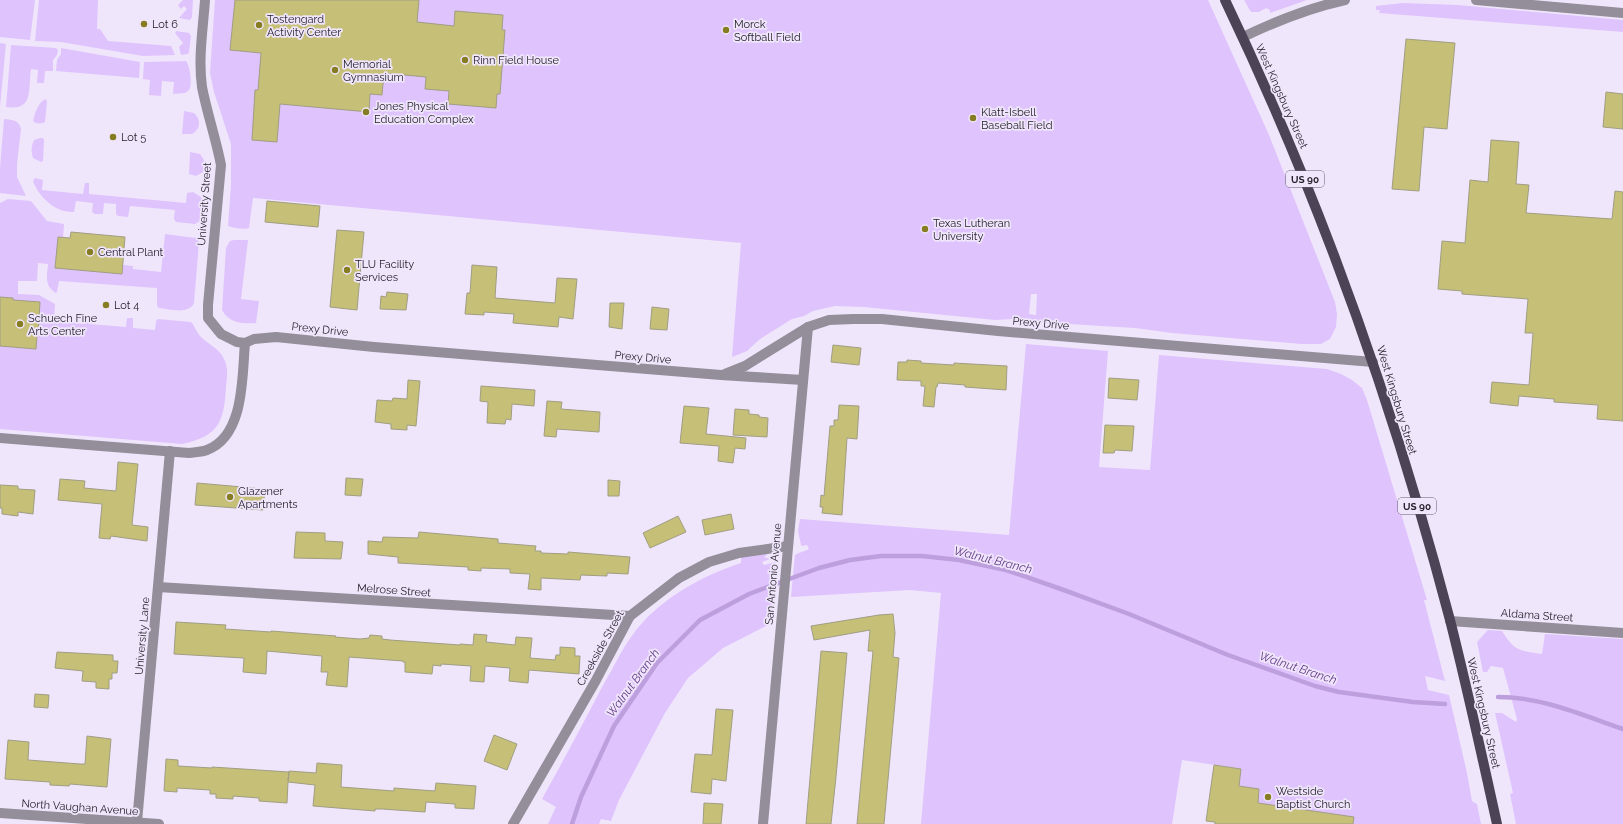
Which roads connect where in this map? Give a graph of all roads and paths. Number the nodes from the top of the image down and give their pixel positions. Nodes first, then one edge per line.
1 (205, 0) edge
2 (1225, 0) edge
3 (1345, 0) edge
4 (1476, 0) edge
5 (1623, 13) edge
6 (1243, 37) junction
7 (808, 327) junction
8 (245, 343) junction
9 (1373, 362) junction
10 (721, 375) junction
11 (803, 380) junction
12 (0, 438) edge
13 (170, 451) junction
14 (788, 546) junction
15 (158, 587) junction
16 (630, 616) junction
17 (1450, 621) junction
18 (1623, 633) edge
19 (0, 814) edge
20 (137, 822) junction
21 (159, 824) edge
22 (513, 824) edge
23 (763, 824) edge
24 (1496, 824) edge

1 - 8 street, University Street
2 - 6 main road, West Kingsbury Street / US 90
3 - 6 street
4 - 5 street
6 - 9 main road, West Kingsbury Street / US 90
7 - 9 street, Prexy Drive
7 - 10 street, Prexy Drive
7 - 11 street, San Antonio Avenue
8 - 10 street, Prexy Drive
8 - 13 street
9 - 17 main road, West Kingsbury Street / US 90
10 - 11 street, Prexy Drive
11 - 14 street, San Antonio Avenue
12 - 13 street
13 - 15 street, University Lane
14 - 16 street, Creekside Street
14 - 23 street, San Antonio Avenue
15 - 16 street, Melrose Street
15 - 20 street, University Lane
16 - 22 street, Creekside Street
17 - 18 street, Aldama Street
17 - 24 main road, West Kingsbury Street / US 90
19 - 20 street, North Vaughan Avenue
20 - 21 street, North Vaughan Avenue

